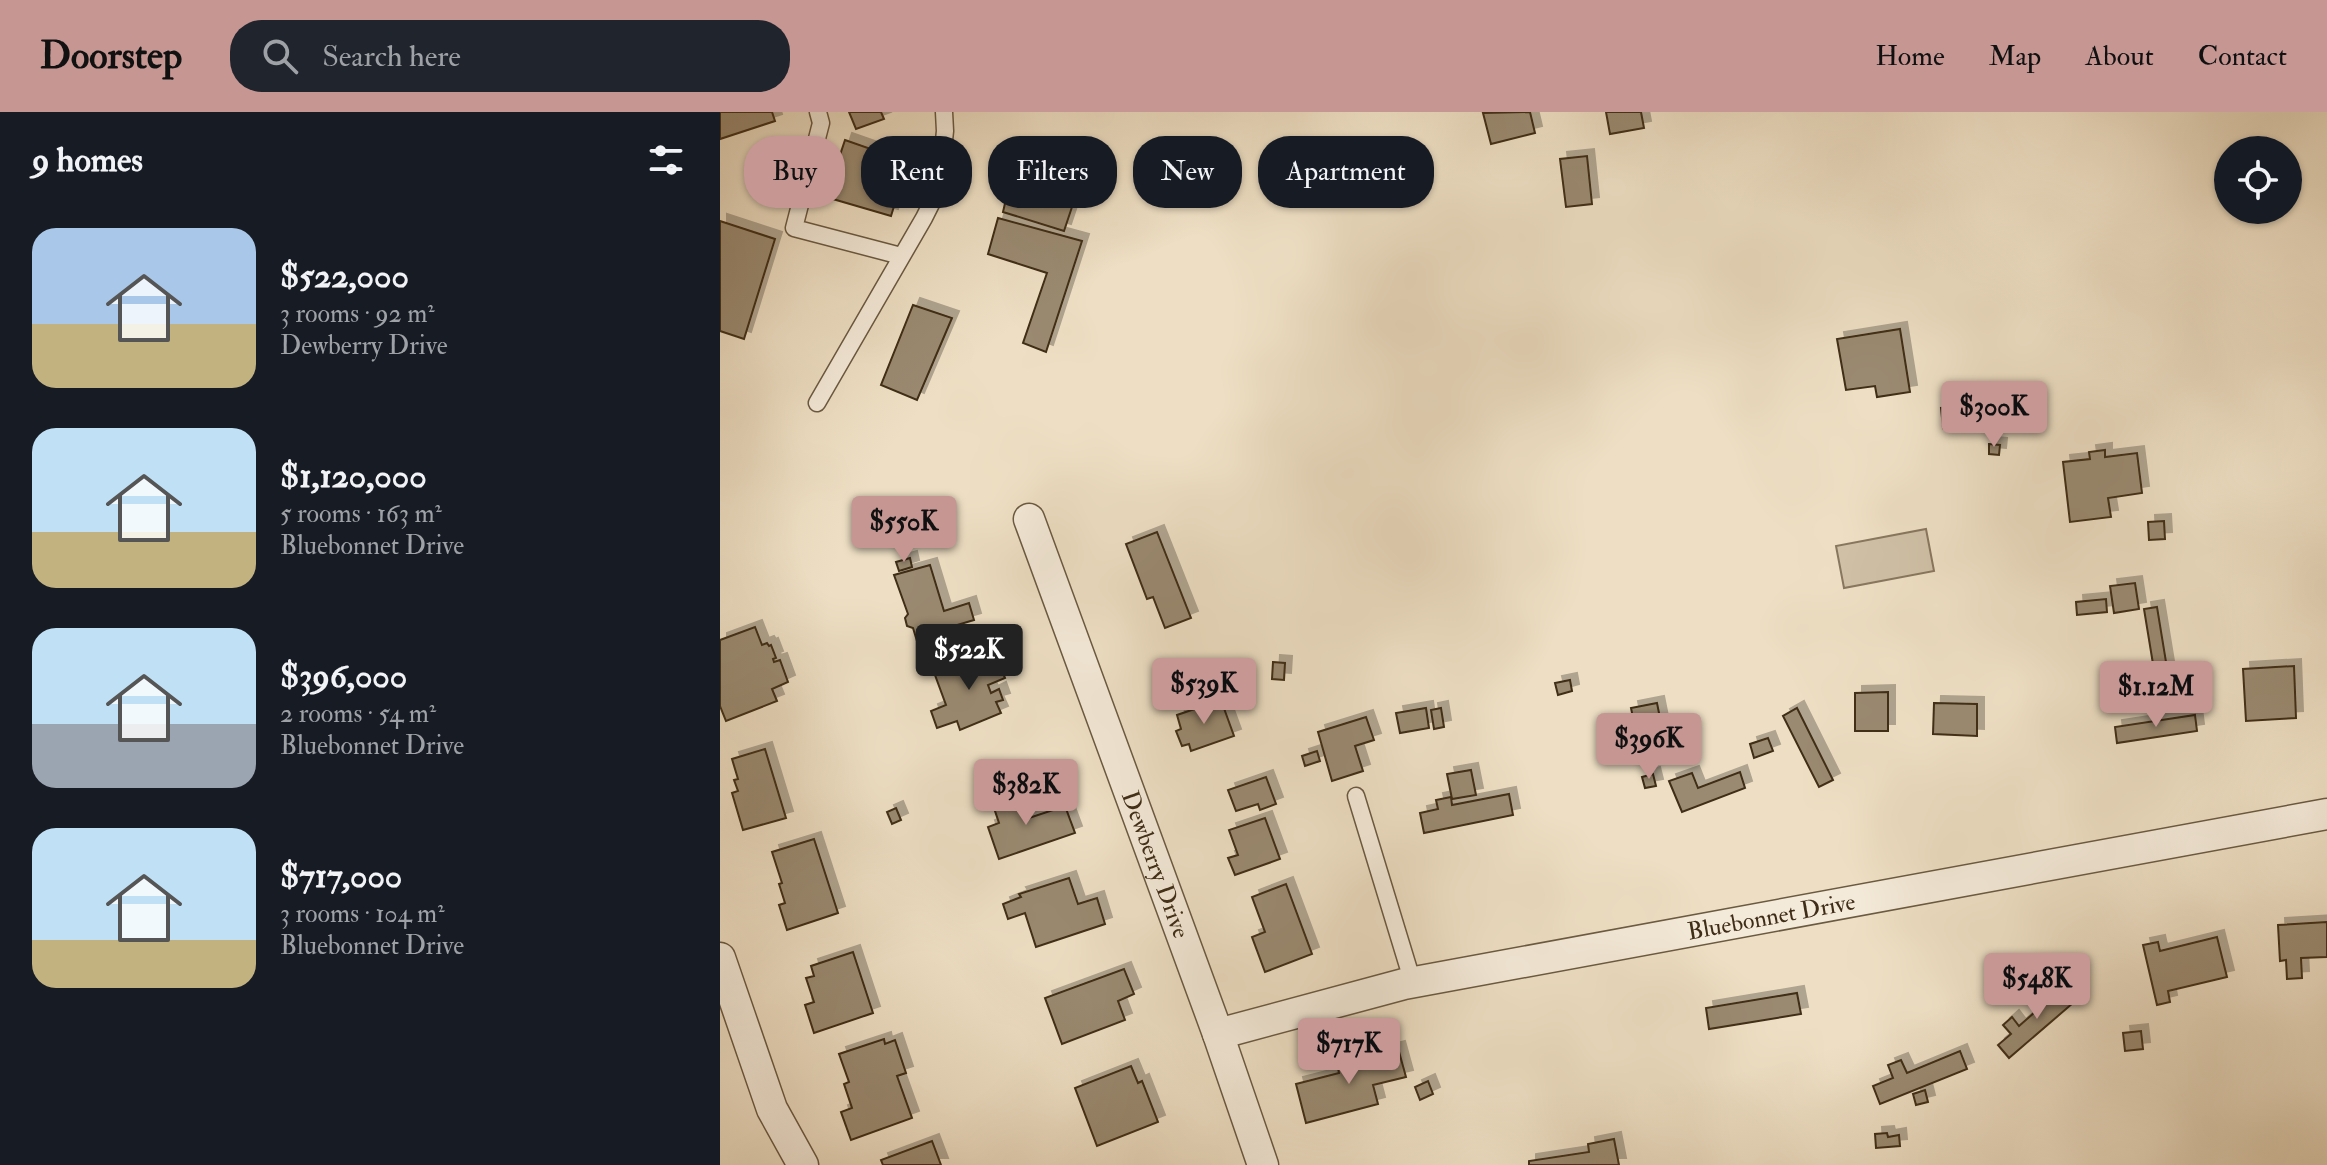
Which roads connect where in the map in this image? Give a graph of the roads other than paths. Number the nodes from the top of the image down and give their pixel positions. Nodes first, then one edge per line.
1 (818, 112) edge
2 (944, 112) edge
3 (901, 256) junction
4 (817, 403) dead end
5 (1029, 519) dead end
6 (1356, 796) dead end
7 (2327, 814) edge
8 (720, 958) edge
9 (1413, 983) junction
10 (1218, 1034) junction
11 (803, 1165) edge
12 (1263, 1165) edge

1 - 3 lane
2 - 3 lane
3 - 4 lane
5 - 10 street, Dewberry Drive
6 - 9 lane
7 - 9 street, Bluebonnet Drive
8 - 11 street
9 - 10 street, Bluebonnet Drive
10 - 12 street, Dewberry Drive

